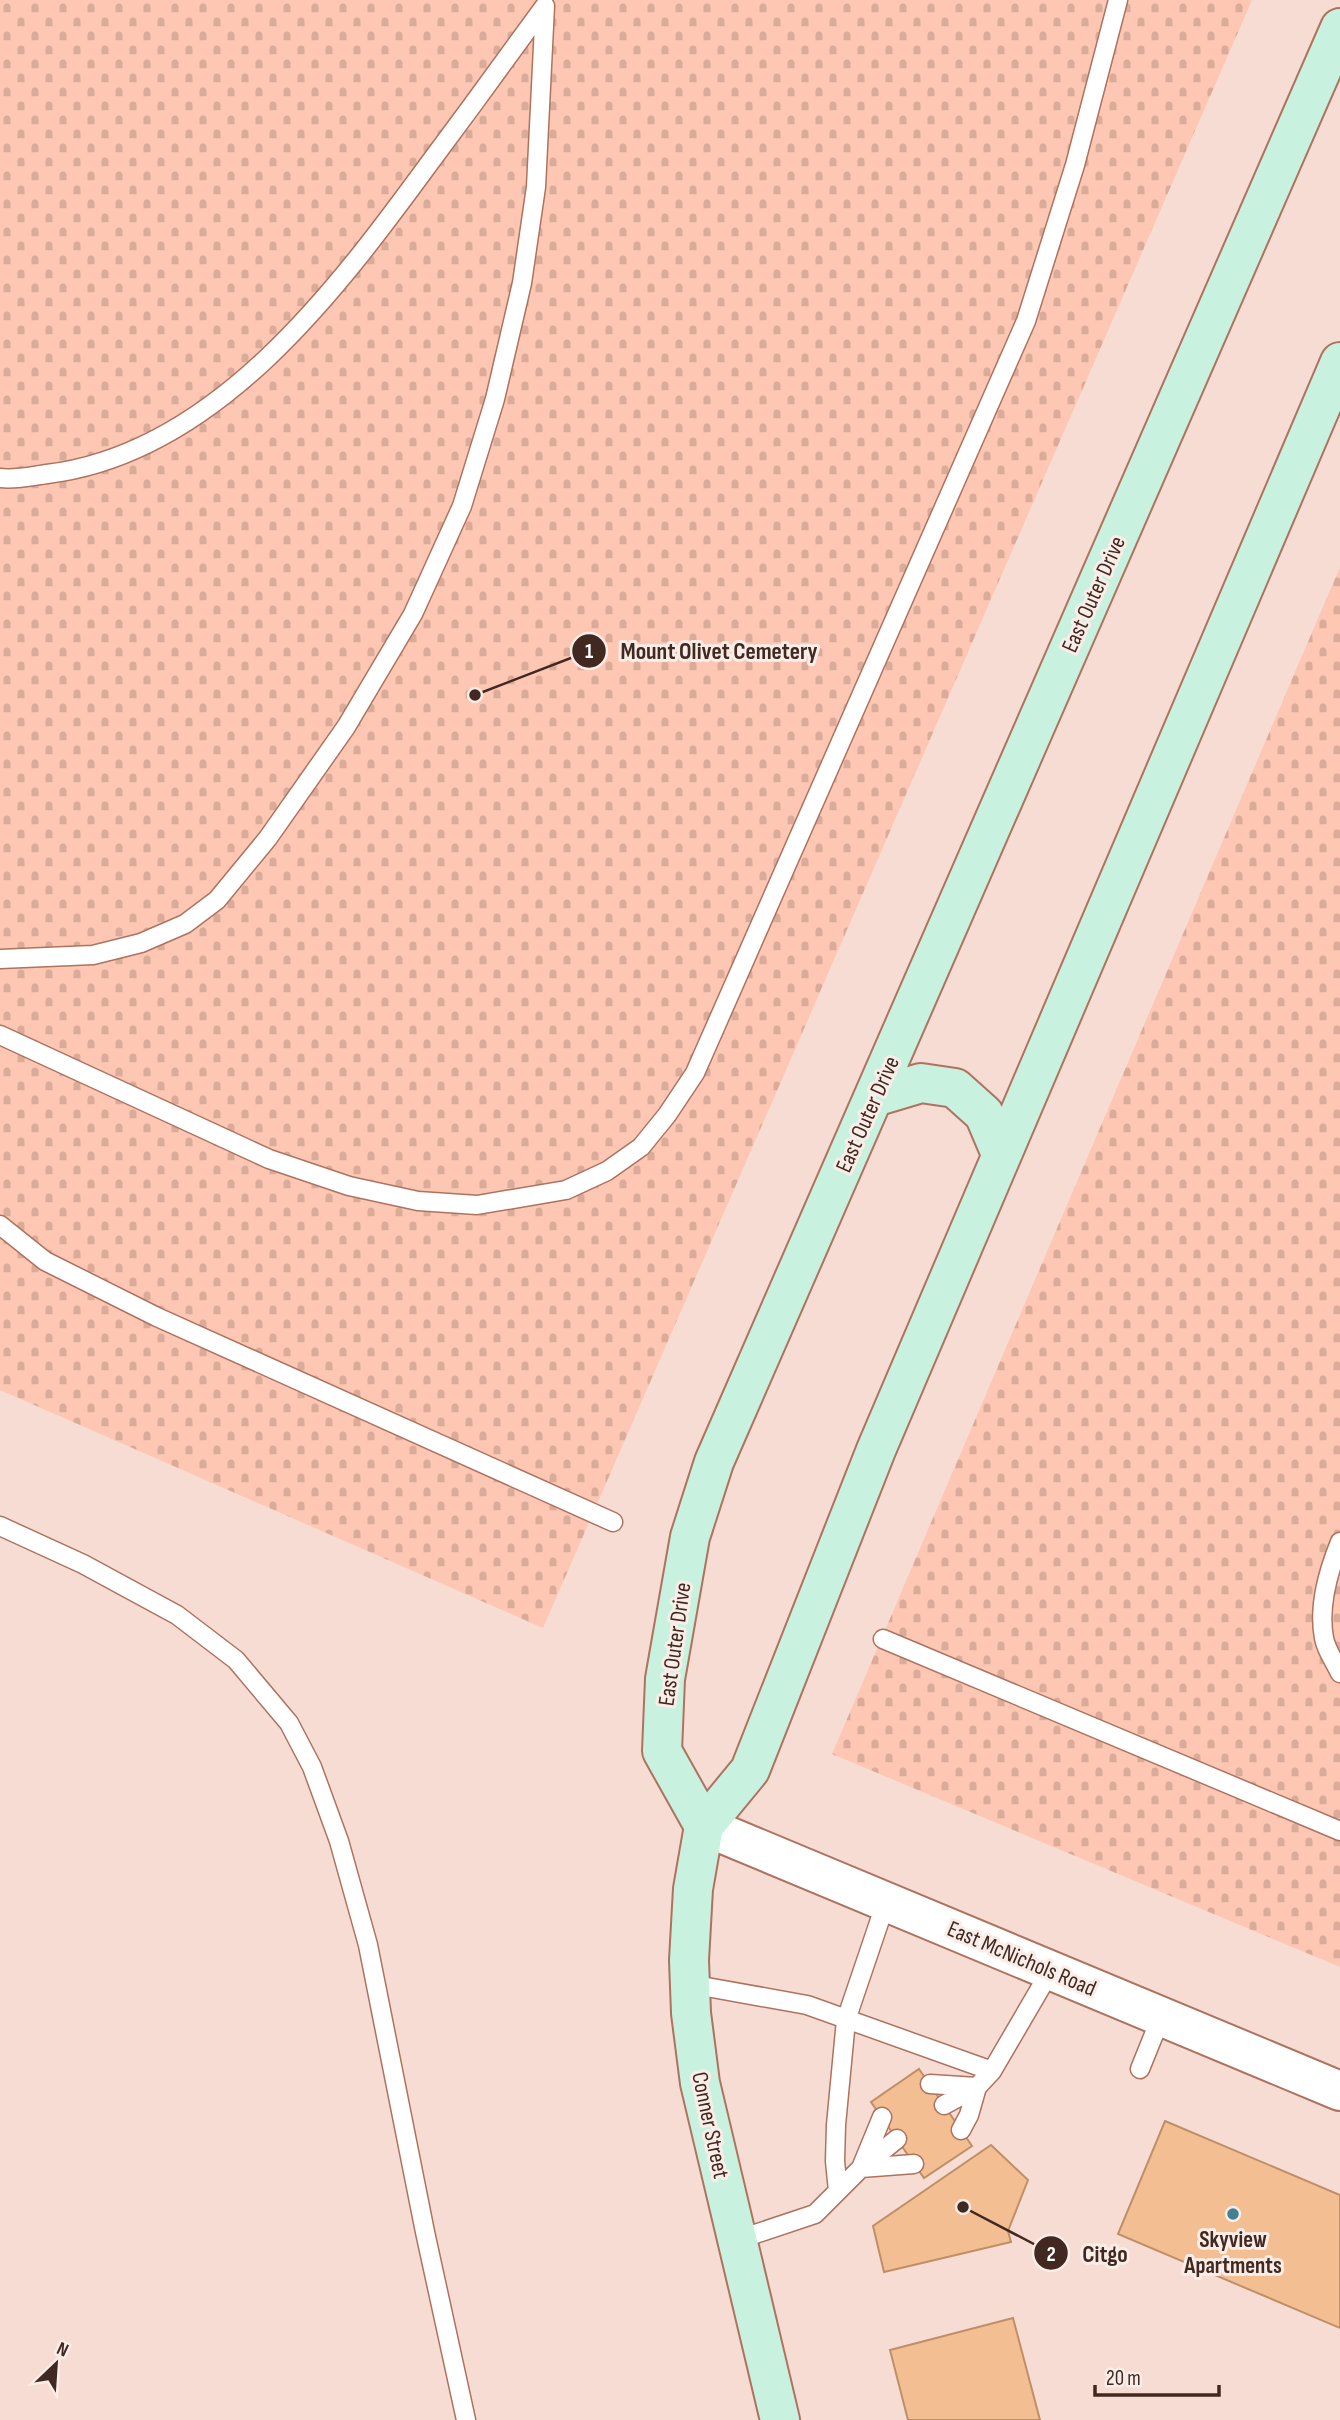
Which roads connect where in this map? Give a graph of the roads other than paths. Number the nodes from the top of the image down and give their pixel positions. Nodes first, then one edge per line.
1 (1118, 0) edge
2 (545, 3) edge
3 (1340, 28) edge
4 (1340, 362) edge
5 (0, 478) edge
6 (0, 958) edge
7 (0, 1035) edge
8 (874, 1097) junction
9 (1001, 1154) junction
10 (0, 1225) edge
11 (612, 1522) dead end
12 (0, 1526) edge
13 (1340, 1542) edge
14 (883, 1639) dead end
15 (1340, 1673) edge
16 (704, 1826) junction
17 (1340, 1831) edge
18 (886, 1902) junction
19 (1051, 1970) junction
20 (690, 1984) junction
21 (1161, 2017) junction
22 (846, 2020) junction
23 (1140, 2069) dead end
24 (992, 2071) junction
25 (930, 2084) dead end
26 (976, 2087) junction
27 (1340, 2091) edge
28 (944, 2105) dead end
29 (882, 2117) dead end
30 (961, 2130) dead end
31 (897, 2139) dead end
32 (914, 2164) dead end
33 (861, 2168) junction
34 (838, 2190) junction
35 (737, 2240) junction
36 (466, 2420) edge
37 (780, 2420) edge

1 - 7 lane
2 - 5 lane
2 - 6 lane
3 - 8 main road, East Outer Drive
4 - 9 main road
8 - 9 main road
8 - 16 main road, East Outer Drive
9 - 16 main road
10 - 11 lane
12 - 36 lane
13 - 15 lane
14 - 17 lane
16 - 18 street, East McNichols Road
16 - 20 main road, Conner Street
18 - 19 street, East McNichols Road
18 - 22 lane
19 - 21 street, East McNichols Road
19 - 24 lane
20 - 22 lane
20 - 35 main road, Conner Street
21 - 23 lane
21 - 27 street, East McNichols Road
22 - 24 lane
22 - 34 lane
24 - 26 lane
25 - 26 lane
26 - 28 lane
26 - 30 lane
29 - 33 lane
31 - 33 lane
32 - 33 lane
33 - 34 lane
34 - 35 lane
35 - 37 main road, Conner Street

